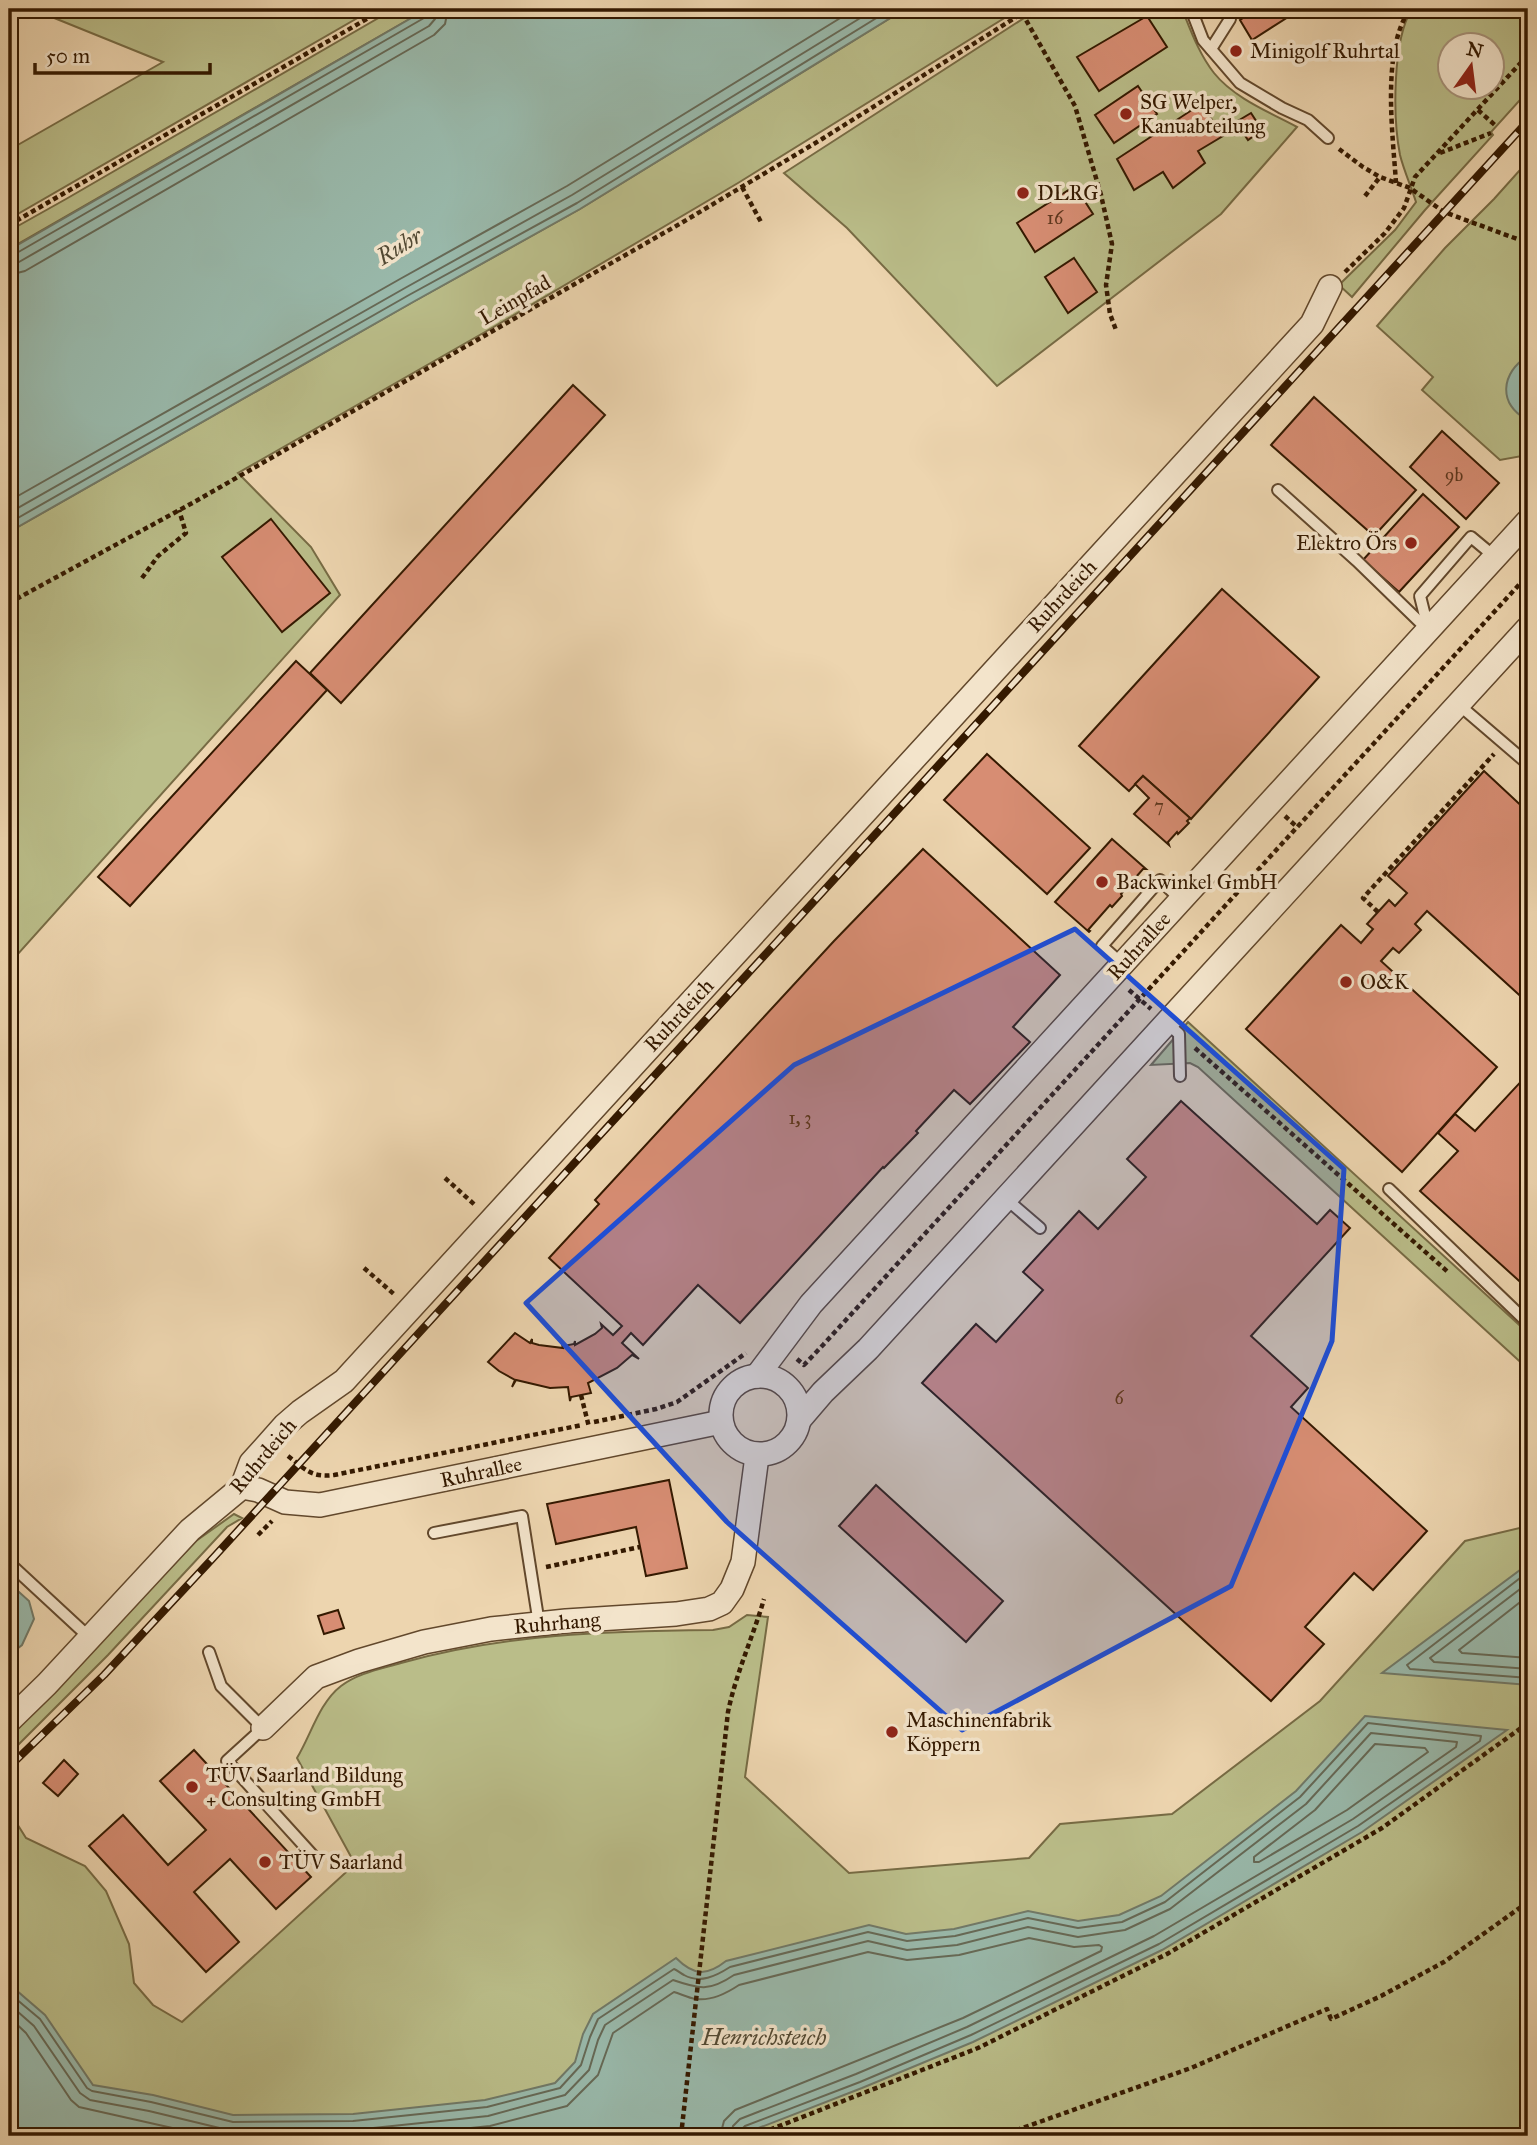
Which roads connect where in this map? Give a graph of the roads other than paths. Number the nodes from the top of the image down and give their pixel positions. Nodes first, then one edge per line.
1 (1191, 9) edge
2 (1230, 19) dead end
3 (1211, 49) junction
4 (1328, 138) road end
5 (1330, 287) road end
6 (1278, 490) dead end
7 (1528, 521) edge
8 (1495, 557) junction
9 (1429, 631) junction
10 (1527, 631) edge
11 (1458, 704) junction
12 (1528, 764) edge
13 (1173, 1028) junction
14 (1180, 1076) dead end
15 (1389, 1189) dead end
16 (1005, 1198) junction
17 (1040, 1228) dead end
18 (1528, 1323) edge
19 (757, 1376) junction
20 (799, 1420) junction
21 (721, 1422) junction
22 (757, 1455) junction
23 (242, 1487) junction
24 (434, 1532) dead end
25 (9, 1563) edge
26 (539, 1624) junction
27 (90, 1638) junction
28 (209, 1652) dead end
29 (9, 1721) edge
30 (263, 1728) junction
31 (317, 1860) dead end

1 - 3 lane
2 - 3 lane
3 - 4 lane
5 - 23 street, Ruhrdeich
6 - 9 lane
7 - 8 street, Ruhrallee
8 - 9 street, Ruhrallee
8 - 9 lane
9 - 19 street, Ruhrallee
10 - 11 street
11 - 12 lane
11 - 13 street
13 - 14 lane
13 - 16 street
15 - 18 lane
16 - 17 lane
16 - 20 street
19 - 20 street
19 - 21 street, Ruhrallee
20 - 22 street
21 - 22 street
21 - 23 street, Ruhrallee
22 - 26 street, Ruhrhang
23 - 27 street, Ruhrdeich
24 - 26 lane
25 - 27 lane
26 - 30 street, Ruhrhang
27 - 29 street, Ruhrdeich
28 - 30 lane
30 - 31 lane

